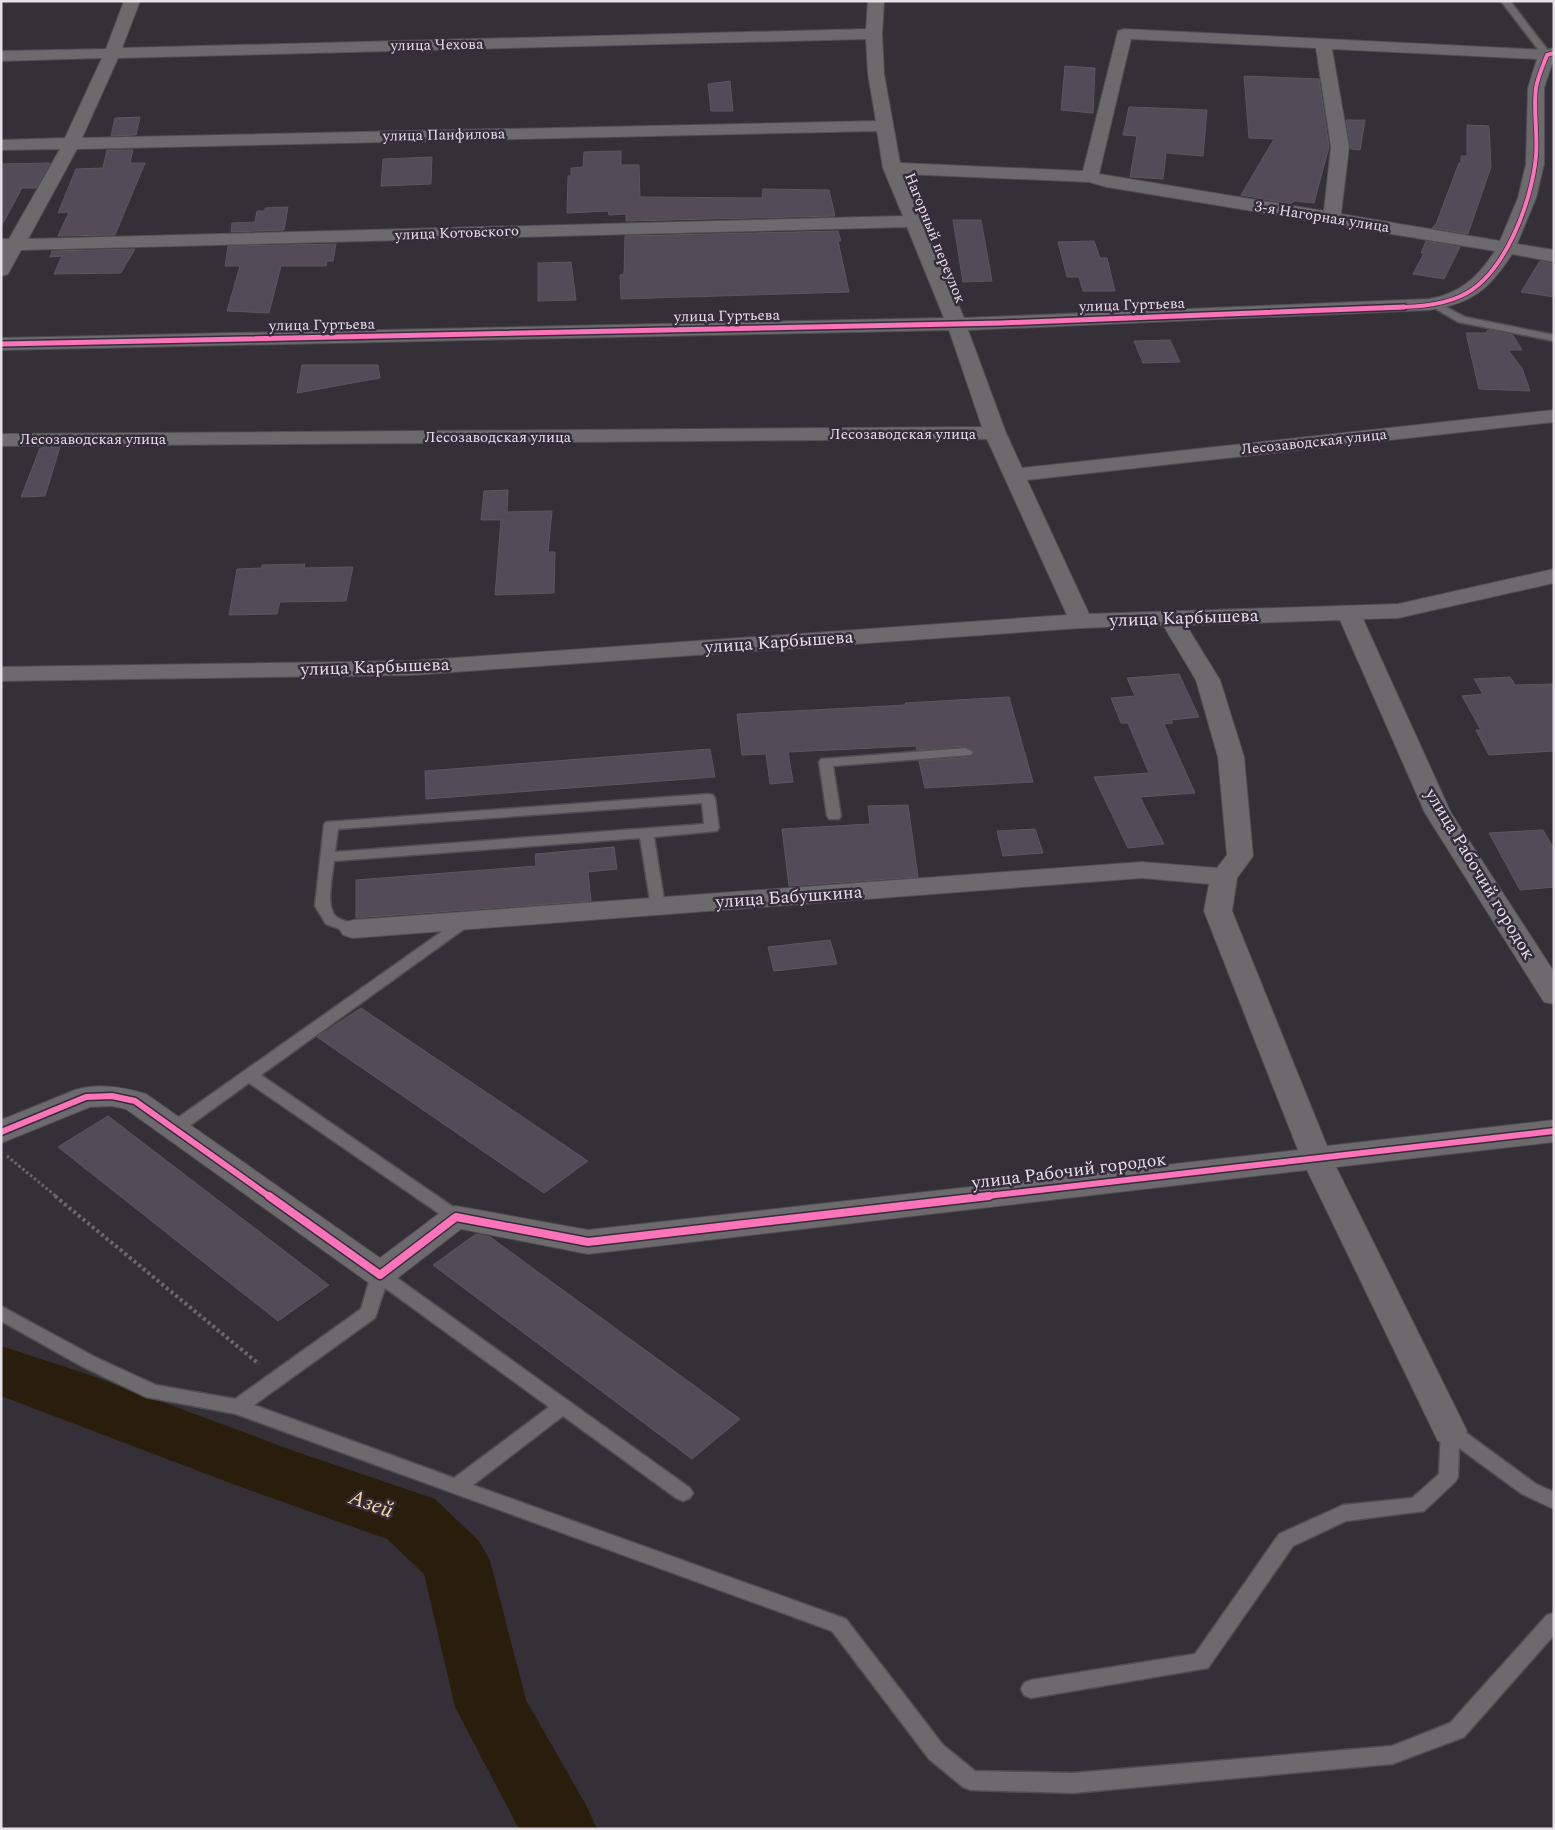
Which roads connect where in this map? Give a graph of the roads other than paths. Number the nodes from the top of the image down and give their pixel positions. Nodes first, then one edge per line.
1 (132, 1) edge
2 (876, 1) edge
3 (1505, 1) edge
4 (874, 34) junction
5 (1324, 44) junction
6 (112, 53) junction
7 (1550, 54) edge
8 (1, 56) edge
9 (886, 126) junction
10 (71, 144) junction
11 (1, 145) edge
12 (892, 168) junction
13 (1090, 177) junction
14 (1332, 218) junction
15 (913, 221) junction
16 (8, 245) edge
17 (1505, 248) junction
18 (1554, 256) edge
19 (1, 270) edge
20 (1444, 302) junction
21 (956, 323) junction
22 (1554, 338) edge
23 (1, 344) edge
24 (1554, 416) edge
25 (995, 433) junction
26 (1, 440) edge
27 (1015, 475) junction
28 (1554, 576) edge
29 (1349, 614) junction
30 (1170, 618) junction
31 (1081, 621) junction
32 (5, 681) edge
33 (966, 752) dead end
34 (834, 816) dead end
35 (646, 832) junction
36 (328, 857) junction
37 (1224, 877) junction
38 (658, 906) junction
39 (466, 921) junction
40 (353, 929) joint
41 (1554, 995) edge
42 (249, 1075) junction
43 (175, 1128) junction
44 (1554, 1130) edge
45 (1, 1132) edge
46 (1316, 1157) junction
47 (456, 1217) junction
48 (380, 1275) junction
49 (1, 1313) edge
50 (238, 1407) junction
51 (562, 1407) junction
52 (1450, 1431) junction
53 (456, 1487) junction
54 (683, 1493) dead end
55 (1554, 1501) edge
56 (1554, 1621) edge
57 (1031, 1689) dead end

1 - 6 street
2 - 4 street, Нагорный переулок
3 - 7 lane
4 - 6 street, улица Чехова
4 - 9 street, Нагорный переулок
5 - 7 street
5 - 13 street
5 - 14 street
6 - 8 street, улица Чехова
6 - 10 street
7 - 17 street
9 - 10 street, улица Панфилова
9 - 12 street, Нагорный переулок
10 - 11 street, улица Панфилова
10 - 16 street
12 - 13 street, 3-я Нагорная улица
12 - 15 street, Нагорный переулок
13 - 14 street, 3-я Нагорная улица
14 - 17 street, 3-я Нагорная улица
15 - 16 street, улица Котовского
15 - 21 street, Нагорный переулок
16 - 19 street
17 - 18 street, 3-я Нагорная улица
17 - 20 street
20 - 21 street, улица Гуртьева
20 - 22 lane
21 - 23 street, улица Гуртьева
21 - 25 street, Нагорный переулок
24 - 27 street, Лесозаводская улица
25 - 26 street, Лесозаводская улица
25 - 27 street, Нагорный переулок
27 - 31 street, Нагорный переулок
28 - 29 street, улица Карбышева
29 - 30 street, улица Карбышева
29 - 41 street, улица Рабочий городок
30 - 31 street, улица Карбышева
30 - 37 street
31 - 32 street, улица Карбышева
33 - 34 lane
35 - 36 lane
35 - 36 lane
35 - 38 lane
36 - 40 lane
37 - 38 street, улица Бабушкина
37 - 46 street
38 - 39 street, улица Бабушкина
39 - 40 street, улица Бабушкина
39 - 42 lane
42 - 43 lane
42 - 47 lane
43 - 45 street
43 - 48 street
44 - 46 street, улица Рабочий городок
46 - 47 street, улица Рабочий городок
46 - 52 street
47 - 48 street
48 - 50 lane
48 - 51 lane
49 - 50 lane
50 - 53 lane
51 - 53 lane
51 - 54 lane
52 - 55 lane
52 - 57 lane
53 - 56 lane

